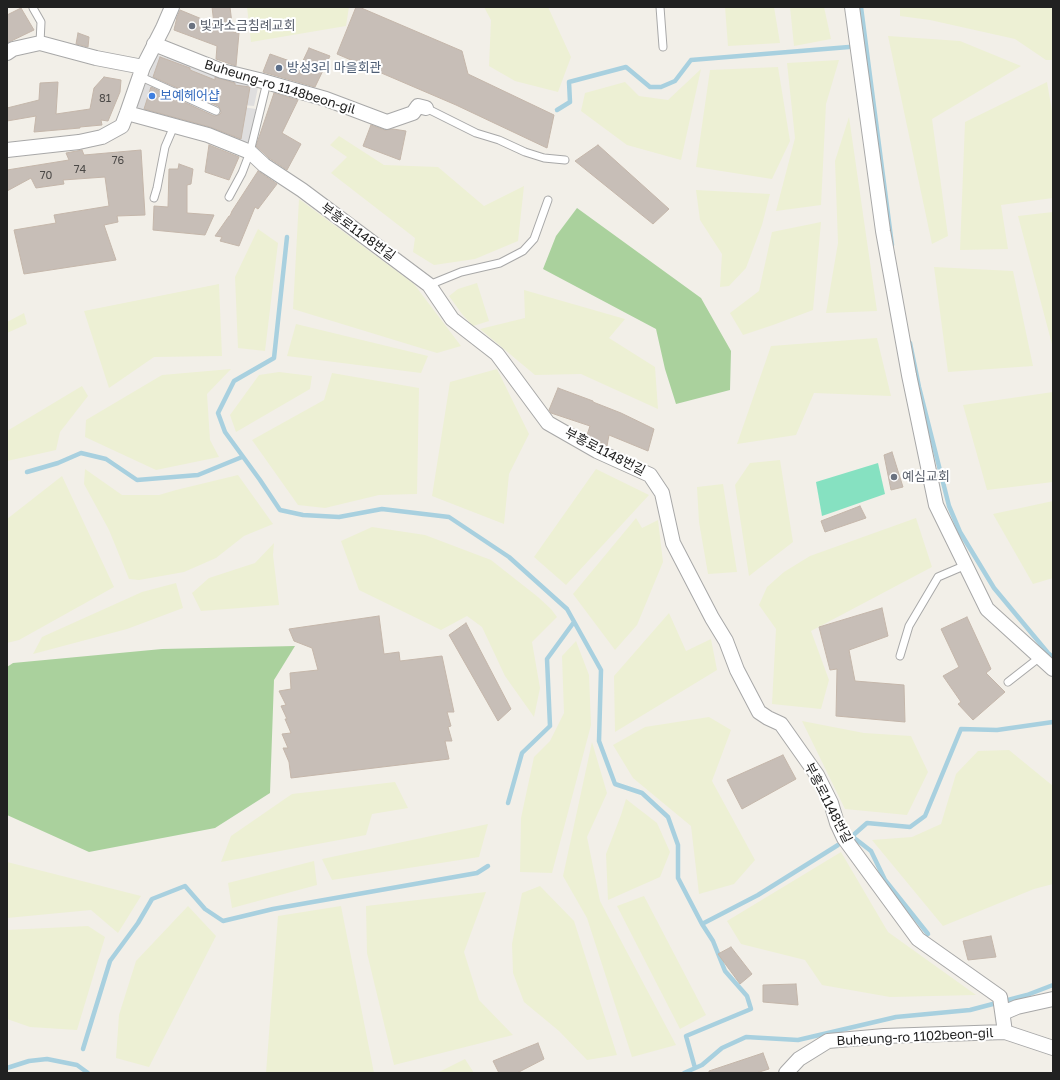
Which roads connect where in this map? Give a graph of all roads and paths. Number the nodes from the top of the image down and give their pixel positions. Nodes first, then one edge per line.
1 (172, 7) edge
2 (660, 7) edge
3 (852, 7) edge
4 (33, 8) edge
5 (40, 43) junction
6 (154, 44) junction
7 (663, 47) dead end
8 (7, 53) edge
9 (141, 71) junction
10 (267, 82) junction
11 (422, 104) joint
12 (216, 111) dead end
13 (127, 113) junction
14 (174, 126) junction
15 (7, 150) edge
16 (250, 152) junction
17 (565, 160) dead end
18 (154, 198) dead end
19 (229, 198) dead end
20 (548, 200) dead end
21 (429, 284) junction
22 (966, 565) junction
23 (900, 656) dead end
24 (1040, 657) junction
25 (1053, 669) edge
26 (1008, 682) dead end
27 (1053, 999) edge
28 (1003, 1013) junction
29 (1005, 1032) junction
30 (1053, 1048) edge
31 (786, 1073) edge

1 - 6 street
2 - 7 lane
3 - 22 street
4 - 5 lane
5 - 8 street
5 - 9 street
6 - 9 street
6 - 10 street, Buheung-ro 1148beon-gil
9 - 12 lane
9 - 13 street
10 - 11 street, Buheung-ro 1148beon-gil
10 - 16 lane
11 - 17 lane
13 - 14 street, 부흥로1148번길
13 - 15 street
14 - 16 street, 부흥로1148번길
14 - 18 lane
16 - 19 lane
16 - 21 street, 부흥로1148번길
20 - 21 lane
21 - 28 street, 부흥로1148번길
22 - 23 lane
22 - 24 street
24 - 25 street
24 - 26 lane
27 - 28 street
28 - 29 street
29 - 30 street, Buheung-ro 1102beon-gil
29 - 31 street, Buheung-ro 1102beon-gil

